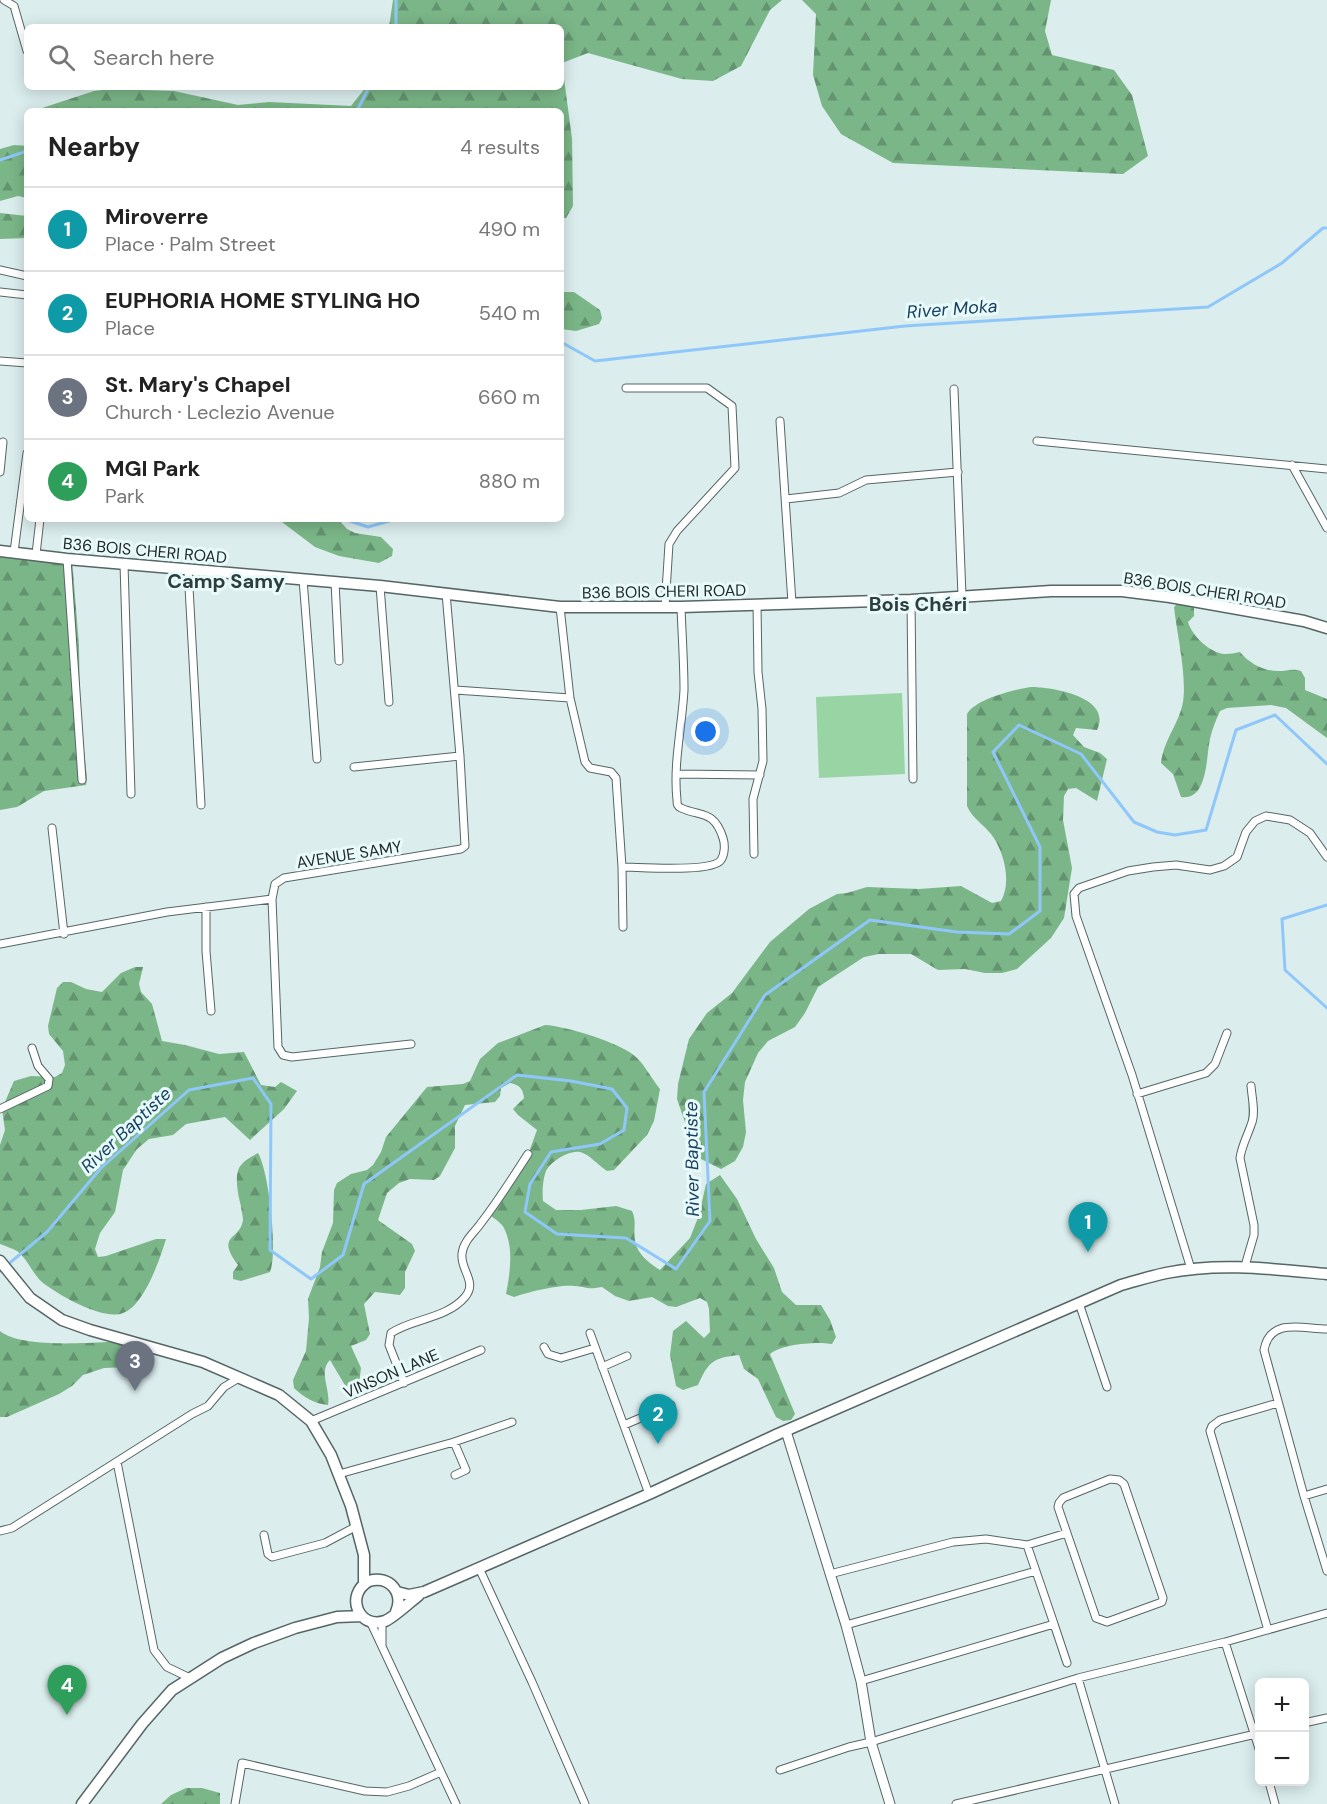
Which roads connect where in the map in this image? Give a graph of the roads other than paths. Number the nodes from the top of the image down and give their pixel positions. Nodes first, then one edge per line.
1 (4, 0) edge
2 (24, 41) edge
3 (0, 270) edge
4 (24, 275) edge
5 (0, 292) edge
6 (24, 295) edge
7 (0, 361) edge
8 (24, 363) edge
9 (626, 388) dead end
10 (954, 389) dead end
11 (780, 421) dead end
12 (1037, 441) dead end
13 (3, 442) dead end
14 (1292, 465) junction
15 (1327, 469) edge
16 (0, 472) edge
17 (958, 472) junction
18 (24, 476) edge
19 (786, 499) junction
20 (40, 522) edge
21 (1327, 528) edge
22 (0, 551) edge
23 (14, 552) junction
24 (36, 554) junction
25 (67, 559) junction
26 (124, 564) junction
27 (189, 569) junction
28 (303, 579) junction
29 (335, 582) junction
30 (380, 586) junction
31 (446, 594) junction
32 (962, 596) junction
33 (911, 600) junction
34 (792, 603) junction
35 (757, 604) junction
36 (560, 607) junction
37 (665, 607) junction
38 (681, 607) junction
39 (1327, 628) edge
40 (339, 661) dead end
41 (455, 690) junction
42 (570, 698) junction
43 (389, 702) dead end
44 (460, 756) junction
45 (317, 759) dead end
46 (354, 767) dead end
47 (676, 774) junction
48 (760, 775) junction
49 (914, 779) dead end
50 (82, 780) dead end
51 (131, 794) dead end
52 (201, 805) dead end
53 (52, 828) dead end
54 (754, 854) dead end
55 (1327, 857) edge
56 (622, 867) junction
57 (272, 899) junction
58 (207, 907) junction
59 (623, 927) dead end
60 (64, 933) junction
61 (0, 944) edge
62 (212, 1011) dead end
63 (1227, 1034) dead end
64 (411, 1044) dead end
65 (32, 1048) dead end
66 (1251, 1086) dead end
67 (1137, 1094) junction
68 (0, 1109) edge
69 (528, 1154) dead end
70 (0, 1261) edge
71 (1245, 1266) junction
72 (1191, 1269) junction
73 (1327, 1274) edge
74 (1079, 1303) junction
75 (1327, 1329) edge
76 (590, 1333) dead end
77 (544, 1347) dead end
78 (596, 1348) junction
79 (481, 1350) dead end
80 (627, 1356) dead end
81 (602, 1367) junction
82 (239, 1378) junction
83 (404, 1383) junction
84 (1107, 1387) dead end
85 (1278, 1403) junction
86 (671, 1406) dead end
87 (311, 1421) junction
88 (512, 1422) dead end
89 (624, 1425) junction
90 (786, 1431) junction
91 (454, 1442) junction
92 (117, 1462) junction
93 (339, 1474) junction
94 (455, 1474) dead end
95 (1327, 1489) edge
96 (650, 1494) junction
97 (1304, 1496) junction
98 (357, 1526) junction
99 (0, 1531) edge
100 (1067, 1533) junction
101 (264, 1534) dead end
102 (1027, 1545) junction
103 (364, 1555) junction
104 (479, 1568) junction
105 (1036, 1571) junction
106 (1327, 1572) edge
107 (830, 1574) junction
108 (380, 1579) junction
109 (364, 1584) junction
110 (397, 1592) junction
111 (424, 1592) junction
112 (356, 1601) junction
113 (396, 1612) junction
114 (1327, 1613) edge
115 (337, 1617) junction
116 (366, 1618) junction
117 (382, 1622) junction
118 (1054, 1623) junction
119 (846, 1625) junction
120 (1268, 1630) junction
121 (1225, 1642) junction
122 (382, 1647) junction
123 (1067, 1663) dead end
124 (190, 1678) junction
125 (1078, 1678) junction
126 (861, 1681) junction
127 (1327, 1718) edge
128 (1309, 1722) edge
129 (1257, 1732) edge
130 (1255, 1733) edge
131 (871, 1742) junction
132 (780, 1770) dead end
133 (1105, 1770) junction
134 (441, 1772) junction
135 (1270, 1786) edge
136 (82, 1804) edge
137 (235, 1804) edge
138 (456, 1804) edge
139 (585, 1804) edge
140 (890, 1804) edge
141 (956, 1804) edge
142 (1115, 1804) edge
143 (1275, 1804) edge

1 - 2 street
3 - 4 street
5 - 6 street
7 - 8 street
9 - 37 street
10 - 17 street
11 - 19 street
12 - 14 street
13 - 16 street
14 - 15 street
14 - 21 street
17 - 19 street
17 - 32 street
18 - 23 street
19 - 34 street
20 - 24 street
22 - 23 main road, B36 BOIS CHERI ROAD
23 - 24 main road, B36 BOIS CHERI ROAD
24 - 25 main road, B36 BOIS CHERI ROAD
25 - 26 main road, B36 BOIS CHERI ROAD
25 - 50 street
26 - 27 main road, B36 BOIS CHERI ROAD
26 - 51 street
27 - 28 main road, B36 BOIS CHERI ROAD
27 - 52 street
28 - 29 main road, B36 BOIS CHERI ROAD
28 - 45 street
29 - 30 main road, B36 BOIS CHERI ROAD
29 - 40 street
30 - 31 main road, B36 BOIS CHERI ROAD
30 - 43 street
31 - 36 main road, B36 BOIS CHERI ROAD
31 - 41 street, AVENUE SAMY
32 - 33 main road, B36 BOIS CHERI ROAD
32 - 39 main road, B36 BOIS CHERI ROAD
33 - 34 main road, B36 BOIS CHERI ROAD
33 - 49 street
34 - 35 main road, B36 BOIS CHERI ROAD
35 - 38 main road, B36 BOIS CHERI ROAD
35 - 48 street
36 - 37 main road, B36 BOIS CHERI ROAD
36 - 42 street
37 - 38 main road, B36 BOIS CHERI ROAD
38 - 47 street
41 - 42 street
41 - 44 street, AVENUE SAMY
42 - 56 street
44 - 46 street
44 - 57 street, AVENUE SAMY
47 - 48 street
47 - 56 street
48 - 54 street
53 - 60 street
55 - 67 street
56 - 59 street
57 - 58 street
57 - 64 street
58 - 60 street
58 - 62 street
60 - 61 street
63 - 67 street
65 - 68 street
66 - 71 street
67 - 72 street
69 - 83 street
70 - 82 main road
71 - 72 main road
71 - 73 main road
72 - 74 main road
74 - 84 street
74 - 90 main road
75 - 85 street
76 - 78 street
77 - 78 street
78 - 81 street
79 - 83 street, VINSON LANE
80 - 81 street
81 - 89 street
82 - 87 main road
82 - 92 street
83 - 87 street, VINSON LANE
85 - 97 street
85 - 120 street
86 - 89 street
87 - 93 main road
88 - 91 street
89 - 96 street
90 - 96 main road
90 - 107 street
91 - 93 street
91 - 94 street
92 - 99 street
92 - 124 street
93 - 98 main road
95 - 97 street
96 - 104 main road
97 - 106 street
98 - 101 street
98 - 103 main road
100 - 100 street
100 - 102 street
102 - 105 street
102 - 107 street
103 - 108 main road
103 - 109 main road
104 - 111 main road
104 - 139 street
105 - 118 street
105 - 119 street
107 - 119 street
108 - 109 main road
108 - 110 main road
109 - 112 main road
110 - 111 main road
110 - 113 main road
111 - 113 main road
112 - 115 main road
112 - 116 main road
113 - 117 main road
114 - 120 street
115 - 116 main road
115 - 124 main road
116 - 117 main road
116 - 122 street
117 - 122 street
118 - 123 street
118 - 126 street
119 - 126 street
120 - 121 street
121 - 125 street
121 - 129 street
122 - 134 street
124 - 136 main road
125 - 131 street
125 - 133 street
126 - 131 street
127 - 128 street
130 - 133 street
131 - 132 street
131 - 140 street
133 - 141 street
133 - 142 street
134 - 137 street
134 - 138 street
135 - 143 street

